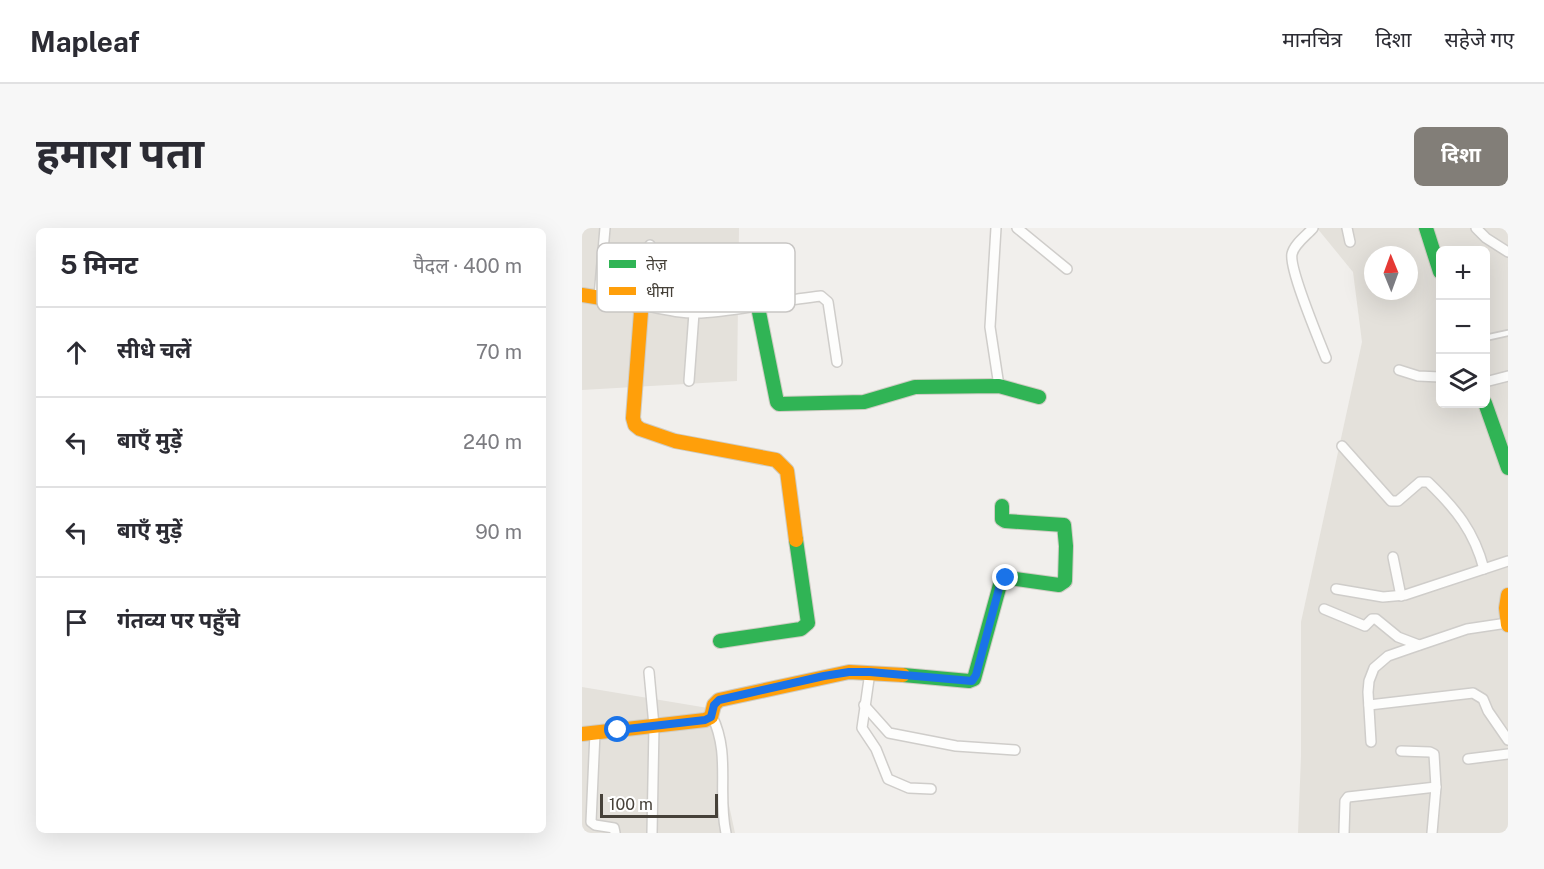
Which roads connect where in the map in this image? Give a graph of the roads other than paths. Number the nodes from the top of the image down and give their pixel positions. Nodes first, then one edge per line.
1 (605, 228) edge
2 (996, 228) edge
3 (1017, 228) edge
4 (1313, 228) edge
5 (1347, 228) edge
6 (1426, 228) edge
7 (1476, 228) edge
8 (1350, 242) dead end
9 (604, 243) edge
10 (1508, 252) edge
11 (1436, 259) edge
12 (1067, 269) dead end
13 (582, 295) edge
14 (597, 297) edge
15 (795, 301) edge
16 (641, 312) edge
17 (688, 312) edge
18 (707, 312) edge
19 (759, 312) edge
20 (694, 313) junction
21 (1508, 333) edge
22 (1490, 337) edge
23 (1326, 358) dead end
24 (837, 362) dead end
25 (1399, 370) dead end
26 (1508, 376) edge
27 (1436, 377) edge
28 (689, 381) dead end
29 (1490, 381) edge
30 (999, 386) junction
31 (1039, 397) dead end
32 (1487, 408) edge
33 (1342, 447) dead end
34 (1508, 468) edge
35 (1002, 506) dead end
36 (1393, 557) dead end
37 (1508, 561) edge
38 (1484, 569) junction
39 (1336, 589) dead end
40 (1508, 595) edge
41 (1401, 596) junction
42 (1324, 609) dead end
43 (1508, 624) edge
44 (720, 641) dead end
45 (1419, 645) junction
46 (649, 672) dead end
47 (870, 672) junction
48 (864, 705) junction
49 (1369, 705) junction
50 (712, 716) junction
51 (654, 726) junction
52 (588, 734) edge
53 (1508, 740) edge
54 (1371, 742) dead end
55 (1015, 750) dead end
56 (1401, 751) dead end
57 (1508, 754) edge
58 (1468, 759) dead end
59 (1436, 787) junction
60 (931, 789) dead end
61 (615, 833) edge
62 (652, 833) edge
63 (726, 833) edge
64 (1344, 833) edge
65 (1432, 833) edge

1 - 9 street
2 - 30 street
3 - 12 street
4 - 23 street
5 - 8 street
6 - 11 street
7 - 10 street
13 - 14 street
15 - 24 street
16 - 44 street
17 - 20 street
18 - 20 street
19 - 30 street
20 - 28 street
21 - 22 lane
25 - 27 street
26 - 29 street
30 - 31 street
32 - 34 street
33 - 38 street
35 - 47 street
36 - 41 street
37 - 38 street
38 - 41 street
39 - 41 street
40 - 43 street
42 - 45 street
43 - 45 street
45 - 49 street
46 - 51 street
47 - 48 street
47 - 50 street
48 - 55 street
48 - 60 street
49 - 53 street
49 - 54 street
50 - 51 street
50 - 63 street
51 - 52 street
51 - 62 street
52 - 61 street
56 - 59 street
57 - 58 street
59 - 64 street
59 - 65 street

